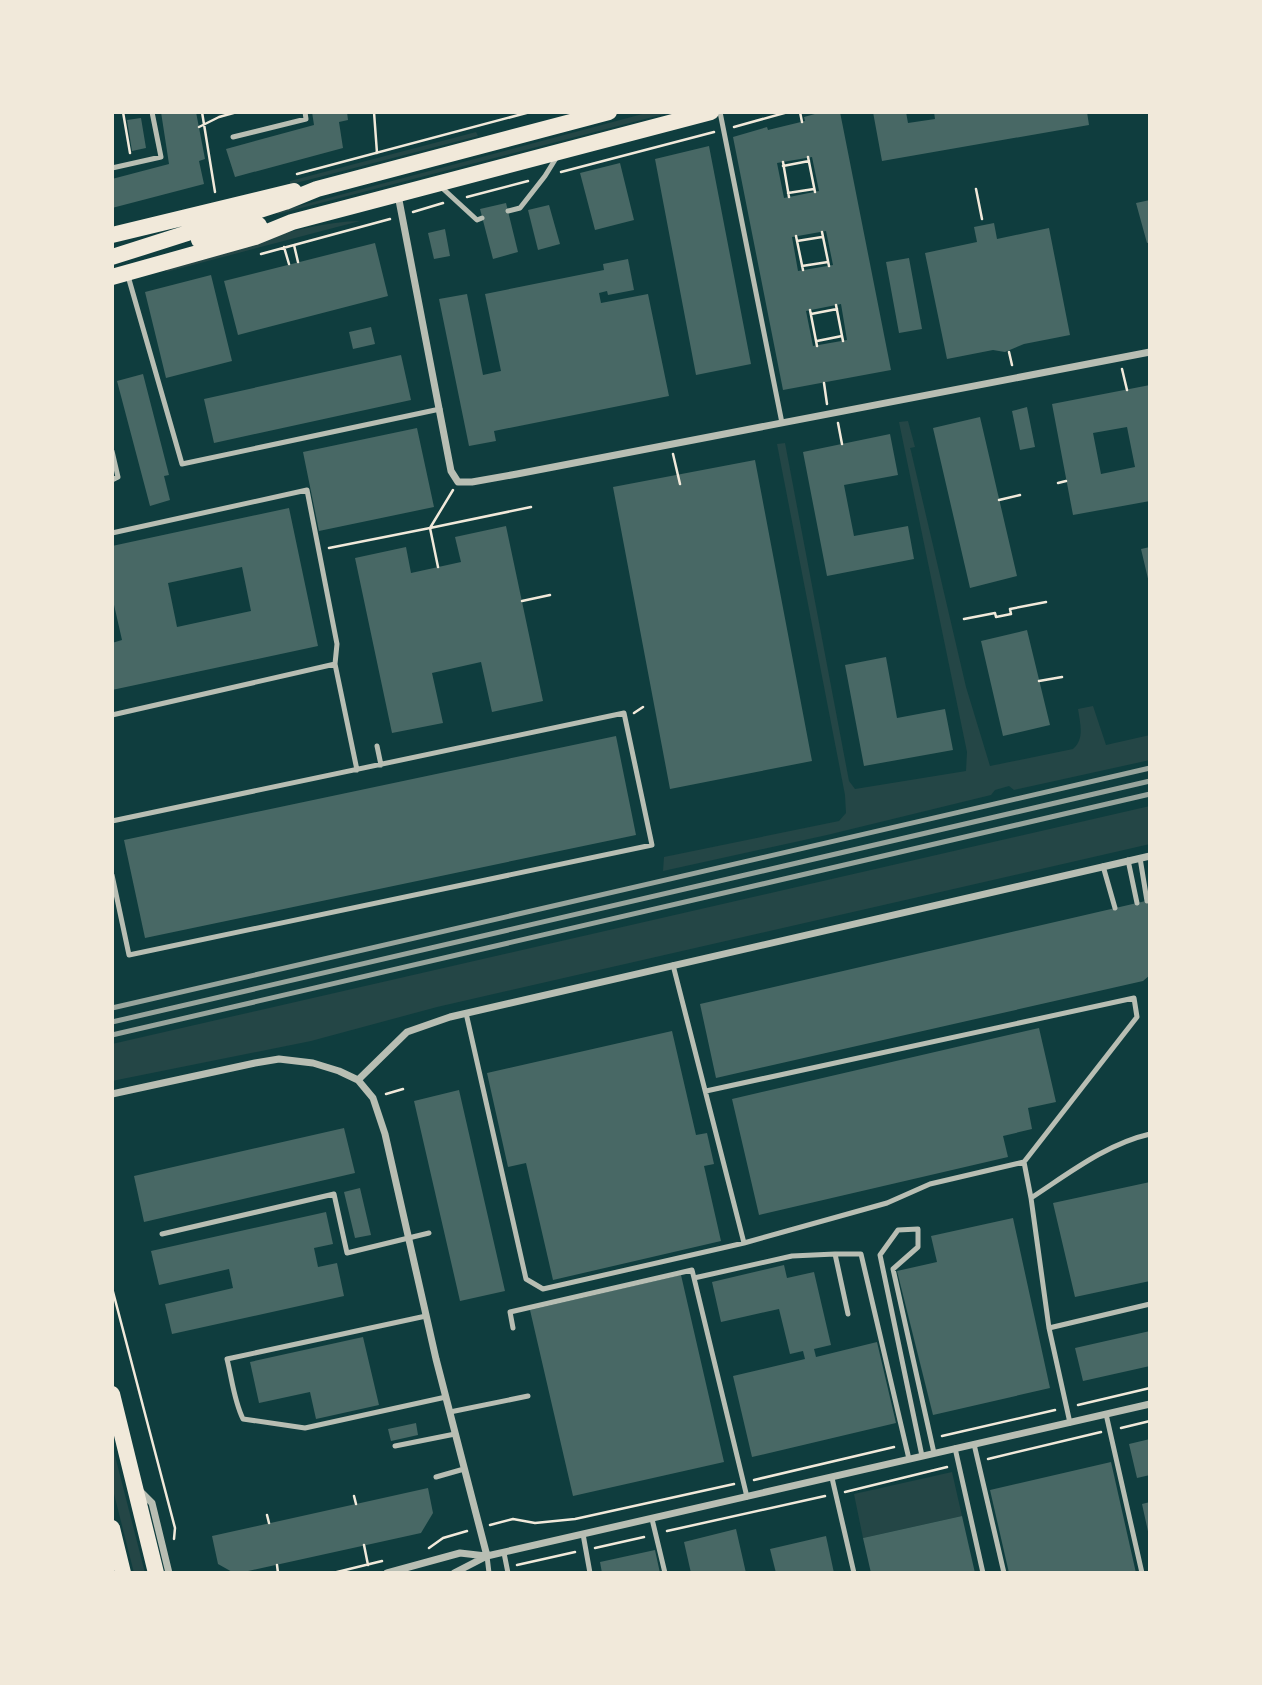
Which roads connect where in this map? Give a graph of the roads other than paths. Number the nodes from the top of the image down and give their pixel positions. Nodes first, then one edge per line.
1 (152, 112) edge
2 (305, 112) edge
3 (609, 112) edge
4 (711, 112) edge
5 (720, 112) edge
6 (233, 137) dead end
7 (560, 151) junction
8 (112, 168) edge
9 (438, 184) junction
10 (317, 189) junction
11 (398, 195) junction
12 (508, 211) dead end
13 (482, 218) dead end
14 (292, 222) junction
15 (112, 235) edge
16 (112, 259) edge
17 (120, 275) edge
18 (1150, 352) edge
19 (440, 409) junction
20 (782, 423) junction
21 (112, 451) edge
22 (112, 480) edge
23 (112, 533) edge
24 (335, 664) junction
25 (112, 715) edge
26 (377, 746) dead end
27 (381, 765) junction
28 (357, 770) junction
29 (112, 821) edge
30 (1150, 856) edge
31 (1140, 858) junction
32 (1128, 860) junction
33 (1103, 866) junction
34 (112, 875) edge
35 (1147, 901) dead end
36 (1137, 903) dead end
37 (1115, 908) dead end
38 (673, 965) junction
39 (466, 1013) junction
40 (358, 1080) junction
41 (706, 1091) junction
42 (112, 1094) edge
43 (1150, 1135) edge
44 (1024, 1163) junction
45 (1031, 1198) junction
46 (429, 1233) dead end
47 (162, 1234) dead end
48 (409, 1238) junction
49 (744, 1242) junction
50 (835, 1254) junction
51 (694, 1278) junction
52 (1150, 1304) edge
53 (848, 1314) dead end
54 (426, 1316) junction
55 (513, 1328) dead end
56 (1049, 1328) junction
57 (112, 1394) edge
58 (528, 1396) dead end
59 (446, 1397) junction
60 (1150, 1404) edge
61 (450, 1412) junction
62 (1105, 1414) junction
63 (1070, 1423) junction
64 (455, 1434) junction
65 (974, 1444) junction
66 (395, 1446) dead end
67 (955, 1448) junction
68 (934, 1453) junction
69 (922, 1456) junction
70 (909, 1459) junction
71 (464, 1469) junction
72 (436, 1477) dead end
73 (832, 1478) junction
74 (136, 1488) junction
75 (747, 1497) junction
76 (652, 1519) junction
77 (112, 1528) edge
78 (583, 1534) junction
79 (504, 1552) junction
80 (487, 1556) junction
81 (508, 1570) edge
82 (123, 1573) edge
83 (156, 1573) edge
84 (169, 1573) edge
85 (387, 1573) edge
86 (454, 1573) edge
87 (489, 1573) edge
88 (590, 1573) edge
89 (665, 1573) edge
90 (854, 1573) edge
91 (983, 1573) edge
92 (1004, 1573) edge
93 (1142, 1573) edge

1 - 8 lane
2 - 6 lane
3 - 10 main road
4 - 7 main road
5 - 20 lane
7 - 9 main road
7 - 12 lane
9 - 11 main road
9 - 13 lane
10 - 15 main road
10 - 16 main road
11 - 14 main road
11 - 19 street
14 - 16 main road
14 - 17 main road
17 - 19 lane
18 - 20 street
19 - 20 street
21 - 22 lane
23 - 24 lane
24 - 25 lane
24 - 28 lane
26 - 27 lane
27 - 28 lane
27 - 34 lane
28 - 29 lane
30 - 31 street
31 - 32 street
31 - 35 lane
32 - 33 street
32 - 36 lane
33 - 37 lane
33 - 38 street
38 - 39 street
38 - 41 lane
39 - 40 street
39 - 49 lane
40 - 42 street
40 - 48 street
41 - 44 lane
41 - 49 lane
43 - 45 lane
44 - 45 lane
44 - 49 lane
45 - 56 lane
46 - 48 lane
47 - 48 lane
48 - 54 street
50 - 51 lane
50 - 53 lane
50 - 70 lane
51 - 55 lane
51 - 75 lane
52 - 56 lane
54 - 59 street
54 - 59 lane
56 - 63 lane
57 - 74 main road
58 - 61 lane
59 - 61 street
60 - 62 street
61 - 64 street
62 - 63 street
62 - 93 lane
63 - 65 street
64 - 66 lane
64 - 71 street
65 - 67 street
65 - 92 lane
67 - 68 street
67 - 91 lane
68 - 69 street
68 - 69 lane
69 - 70 street
70 - 73 street
71 - 72 lane
71 - 80 street
73 - 75 street
73 - 90 lane
74 - 83 main road
74 - 84 street
75 - 76 street
76 - 78 street
76 - 89 lane
77 - 82 main road
78 - 79 street
78 - 88 lane
79 - 80 street
79 - 81 lane
80 - 85 street
80 - 86 street
80 - 87 lane

